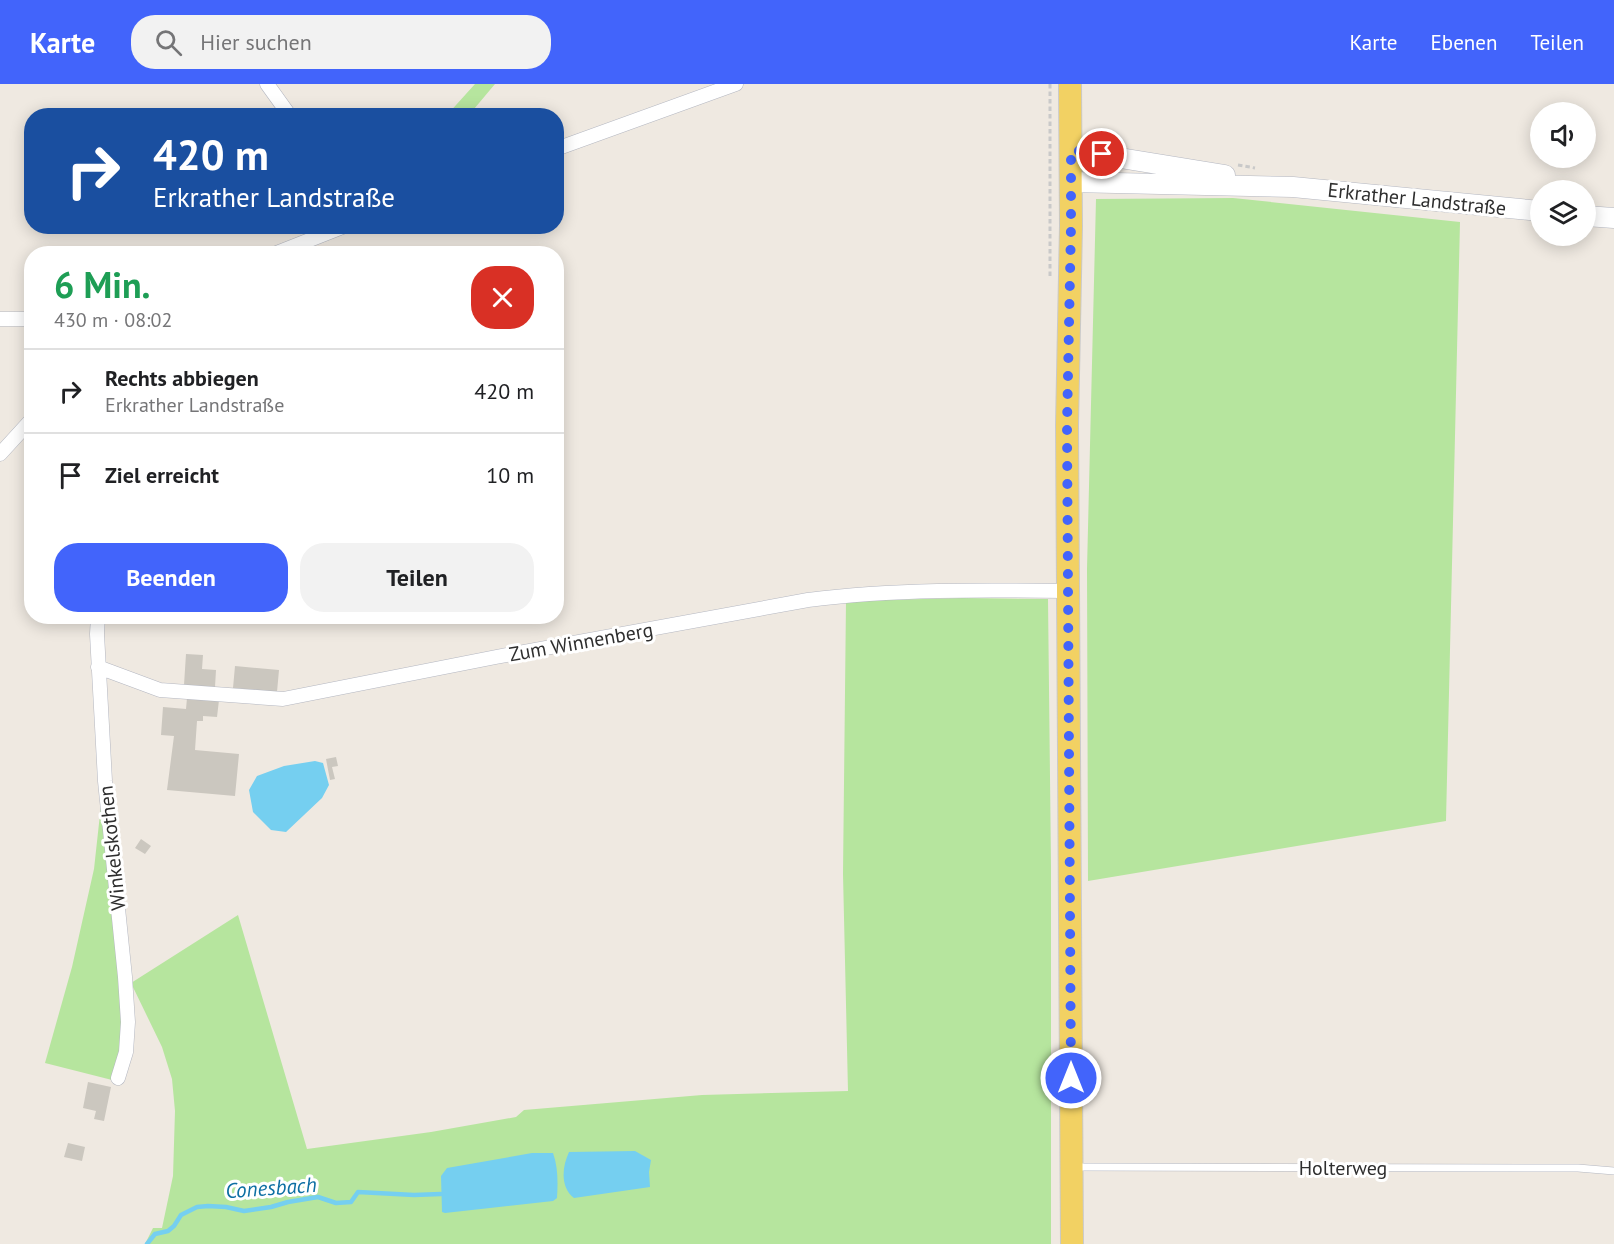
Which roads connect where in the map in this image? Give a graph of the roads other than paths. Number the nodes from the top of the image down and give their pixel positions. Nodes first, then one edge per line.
1 (267, 84) edge
2 (736, 84) edge
3 (1070, 84) edge
4 (284, 108) edge
5 (564, 146) edge
6 (1071, 150) junction
7 (1071, 182) junction
8 (1293, 187) junction
9 (1530, 210) edge
10 (1596, 217) edge
11 (1614, 218) edge
12 (325, 234) edge
13 (294, 246) edge
14 (0, 319) edge
15 (24, 319) edge
16 (24, 428) edge
17 (0, 454) edge
18 (1068, 591) junction
19 (98, 624) edge
20 (98, 667) junction
21 (118, 1078) dead end
22 (1071, 1167) junction
23 (1614, 1171) edge
24 (1072, 1244) edge

1 - 4 street
2 - 5 street
3 - 6 main road
6 - 7 main road
6 - 8 street, Erkrather Landstraße
7 - 8 street, Erkrather Landstraße
7 - 18 main road
8 - 9 street, Erkrather Landstraße
10 - 11 street
12 - 13 street
14 - 15 street
16 - 17 street
18 - 20 street, Zum Winnenberg
18 - 22 main road
19 - 20 street, Winkelskothen
20 - 21 street, Winkelskothen
22 - 23 lane, Holterweg
22 - 24 main road

